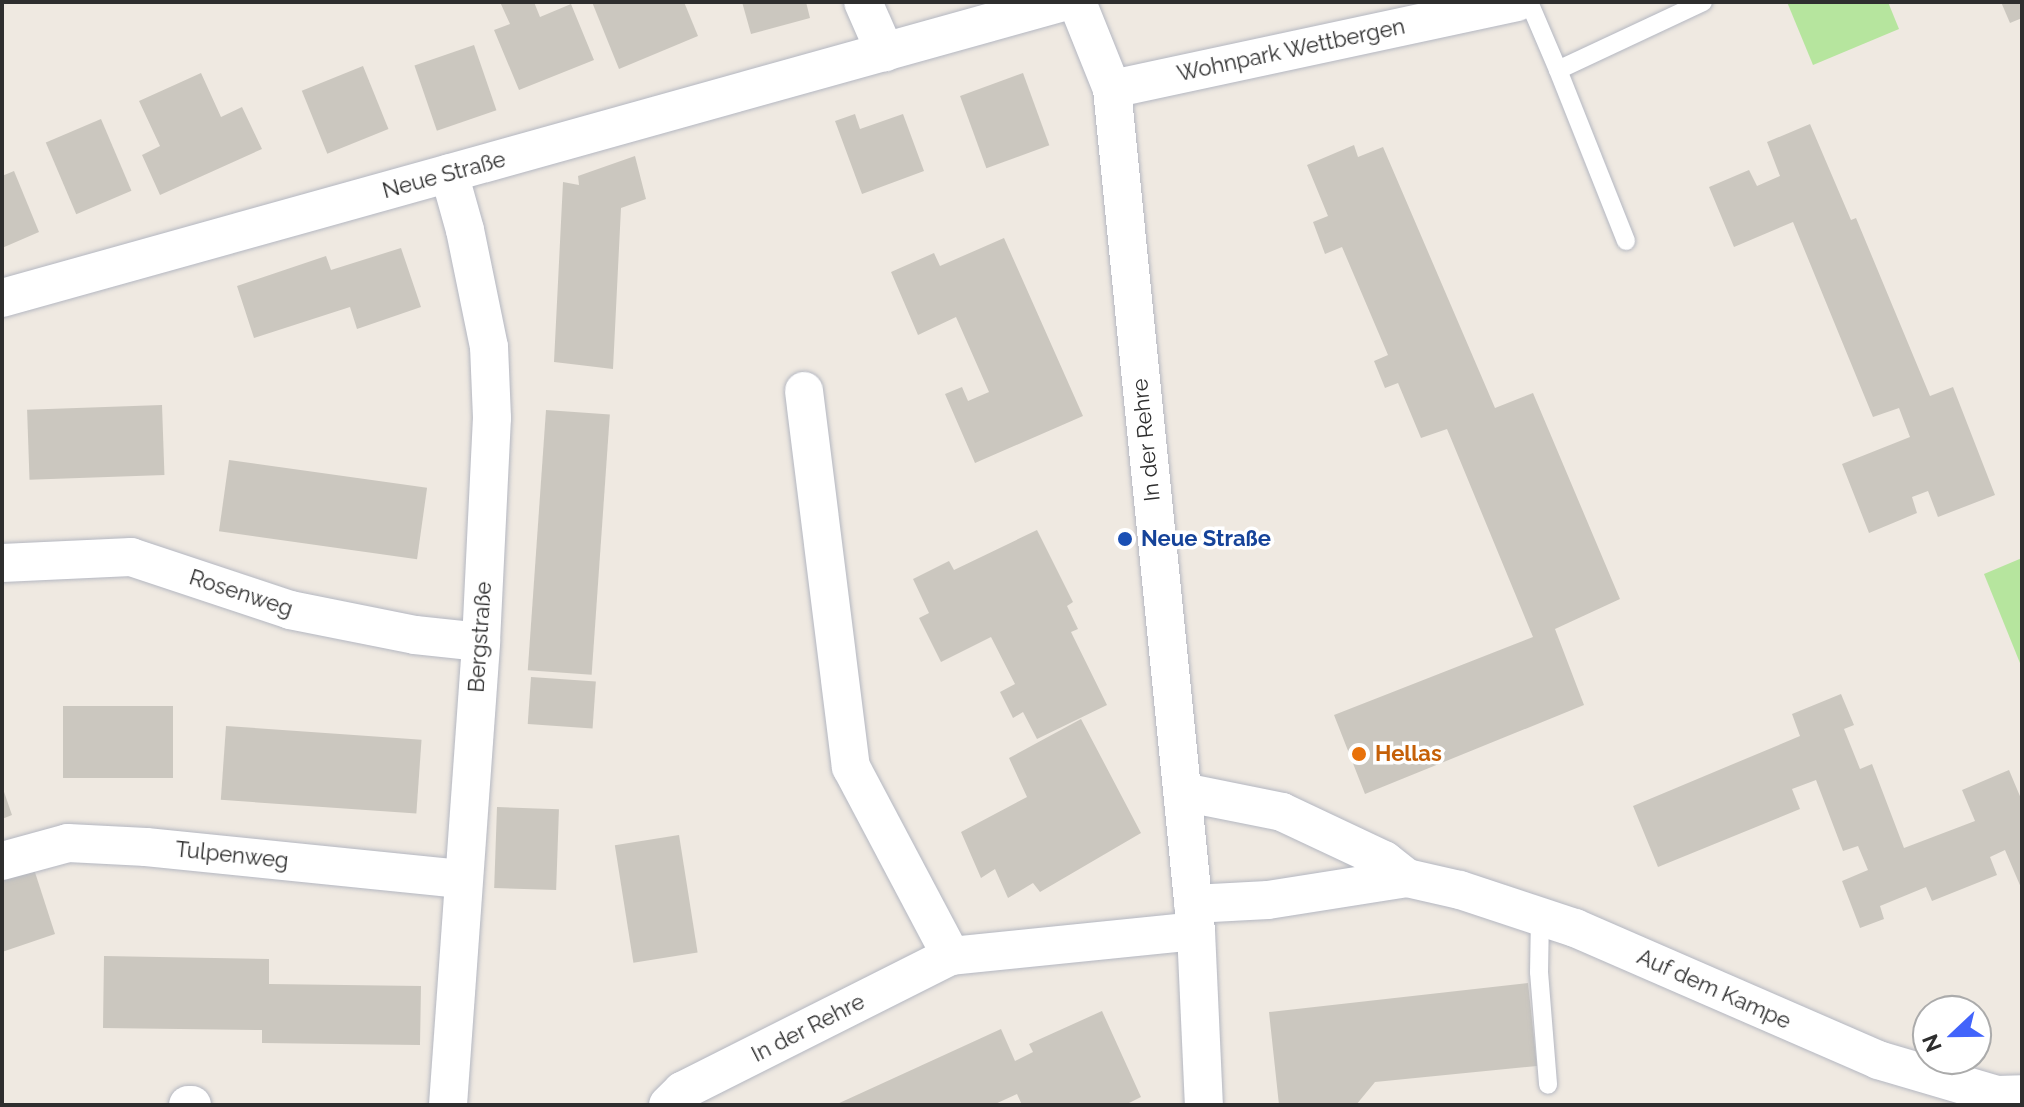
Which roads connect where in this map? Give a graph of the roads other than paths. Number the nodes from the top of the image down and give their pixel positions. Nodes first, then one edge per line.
1 (863, 2) edge
2 (1063, 2) edge
3 (1077, 2) edge
4 (1517, 2) edge
5 (1529, 2) edge
6 (1703, 2) edge
7 (885, 52) junction
8 (1558, 70) junction
9 (1112, 89) junction
10 (449, 173) junction
11 (1626, 241) dead end
12 (2, 298) edge
13 (804, 391) dead end
14 (2, 563) edge
15 (481, 642) junction
16 (1183, 792) junction
17 (2, 861) edge
18 (1407, 878) junction
19 (463, 879) junction
20 (1540, 916) junction
21 (1194, 918) junction
22 (951, 956) junction
23 (1548, 1085) dead end
24 (2022, 1094) edge
25 (448, 1105) edge
26 (668, 1105) edge
27 (1204, 1105) edge
28 (2015, 1105) edge

1 - 7 street
2 - 7 street, Neue Straße
3 - 9 street, In der Rehre
4 - 9 street, Wohnpark Wettbergen
5 - 8 lane
6 - 8 lane
7 - 10 street, Neue Straße
8 - 11 lane
9 - 16 street, In der Rehre
10 - 12 street, Neue Straße
10 - 15 street, Bergstraße
13 - 22 street
14 - 15 street, Rosenweg
15 - 19 street, Bergstraße
16 - 18 street, Auf dem Kampe
16 - 21 street, In der Rehre
17 - 19 street, Tulpenweg
18 - 20 street, Auf dem Kampe
18 - 21 street, Auf dem Kampe
19 - 25 street, Bergstraße
20 - 23 lane
20 - 24 street, Auf dem Kampe
21 - 22 street, In der Rehre
21 - 27 street, In der Rehre
22 - 26 street, In der Rehre
24 - 28 lane

